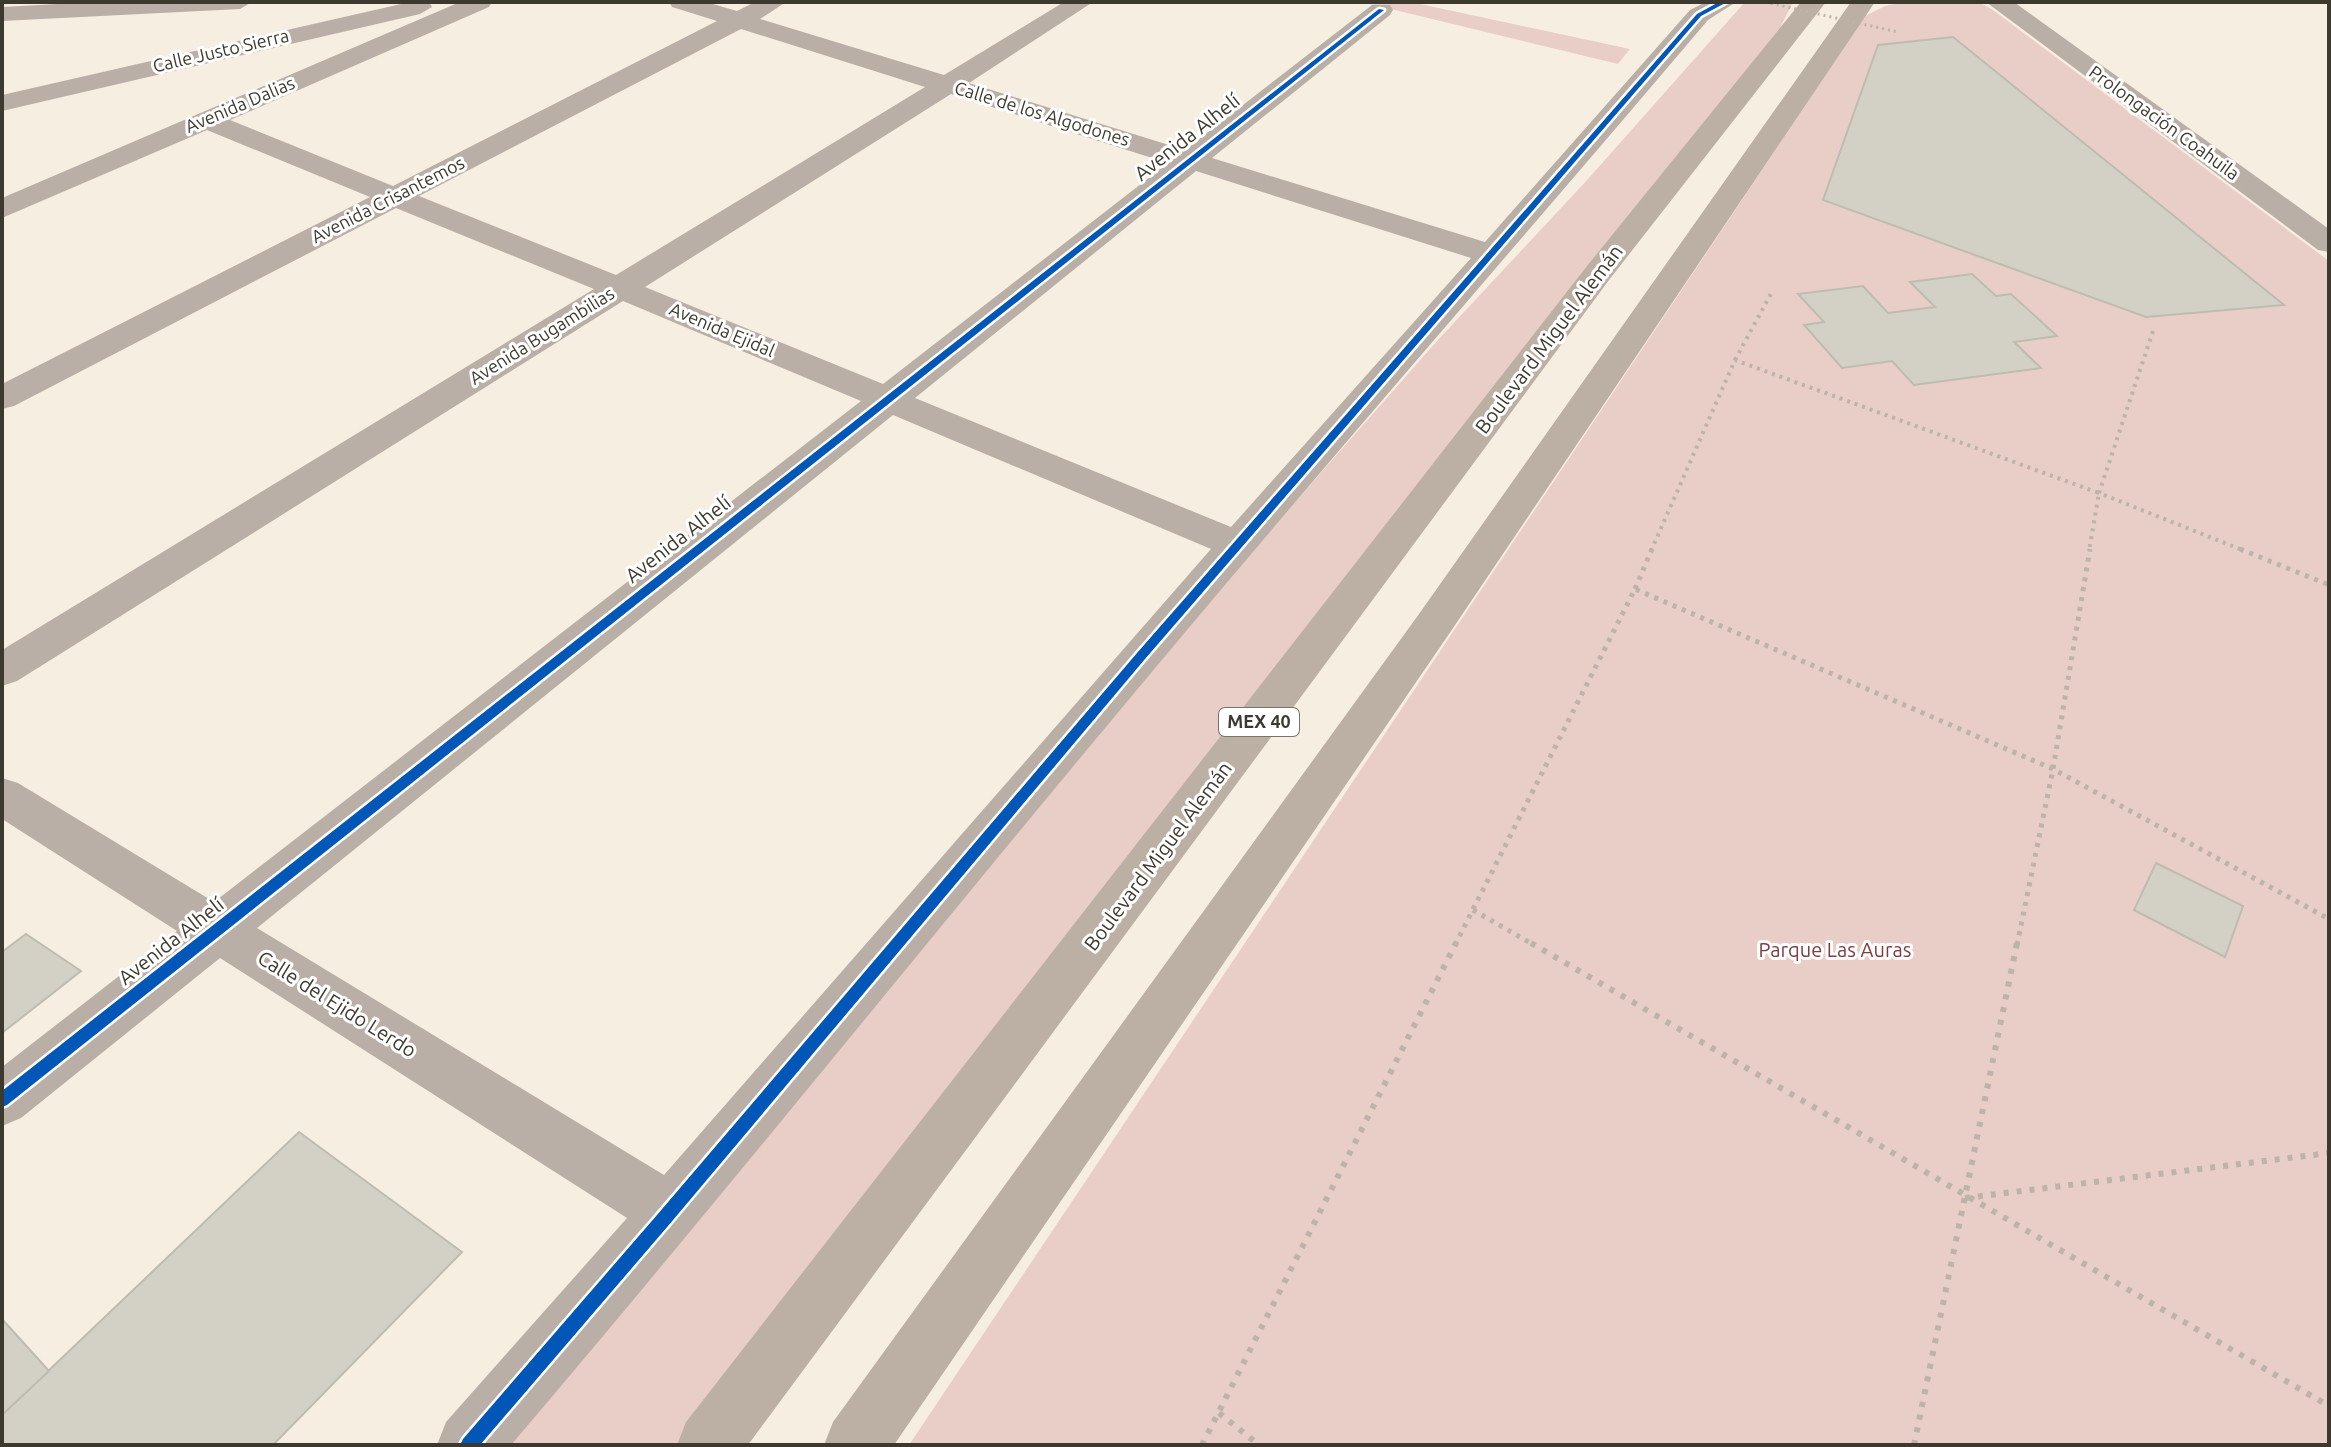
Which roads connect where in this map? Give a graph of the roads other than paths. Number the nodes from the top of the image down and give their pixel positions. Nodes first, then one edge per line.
1 (240, 2) edge
2 (442, 2) edge
3 (480, 2) edge
4 (681, 2) edge
5 (774, 2) edge
6 (1081, 2) edge
7 (1814, 2) edge
8 (1863, 2) edge
9 (1998, 2) edge
10 (1707, 6) edge
11 (1381, 10) dead end
12 (2, 14) edge
13 (291, 14) dead end
14 (740, 20) junction
15 (273, 38) junction
16 (948, 85) junction
17 (2, 103) edge
18 (205, 120) junction
19 (1191, 160) junction
20 (394, 197) junction
21 (2, 209) edge
22 (2329, 243) edge
23 (1494, 255) junction
24 (620, 288) junction
25 (2, 398) edge
26 (887, 399) junction
27 (1237, 545) junction
28 (2, 670) edge
29 (2, 796) edge
30 (217, 930) junction
31 (2, 1100) edge
32 (672, 1213) junction
33 (469, 1445) edge
34 (709, 1445) edge
35 (856, 1445) edge

1 - 12 street
2 - 15 street, Calle Justo Sierra
3 - 18 street, Avenida Dalias
4 - 14 street, Calle de los Algodones
5 - 14 street, Avenida Crisantemos
6 - 16 street, Avenida Bugambilias
7 - 34 main road, Boulevard Miguel Alemán / MEX 40
8 - 35 main road
9 - 22 street, Prolongación Coahuila
10 - 23 street
11 - 19 street, Avenida Alhelí
13 - 15 street
14 - 16 street, Calle de los Algodones
14 - 20 street, Avenida Crisantemos
15 - 17 street, Calle Justo Sierra
16 - 19 street, Calle de los Algodones
16 - 24 street, Avenida Bugambilias
18 - 20 street, Avenida Ejidal
18 - 21 street, Avenida Dalias
19 - 23 street, Calle de los Algodones
19 - 26 street, Avenida Alhelí
20 - 24 street, Avenida Ejidal
20 - 25 street, Avenida Crisantemos
23 - 27 street
24 - 26 street, Avenida Ejidal
24 - 28 street, Avenida Bugambilias
26 - 27 street, Avenida Ejidal
26 - 30 street, Avenida Alhelí
27 - 32 street
29 - 30 street, Calle del Ejido Lerdo
30 - 31 street, Avenida Alhelí
30 - 32 street, Calle del Ejido Lerdo
32 - 33 street

